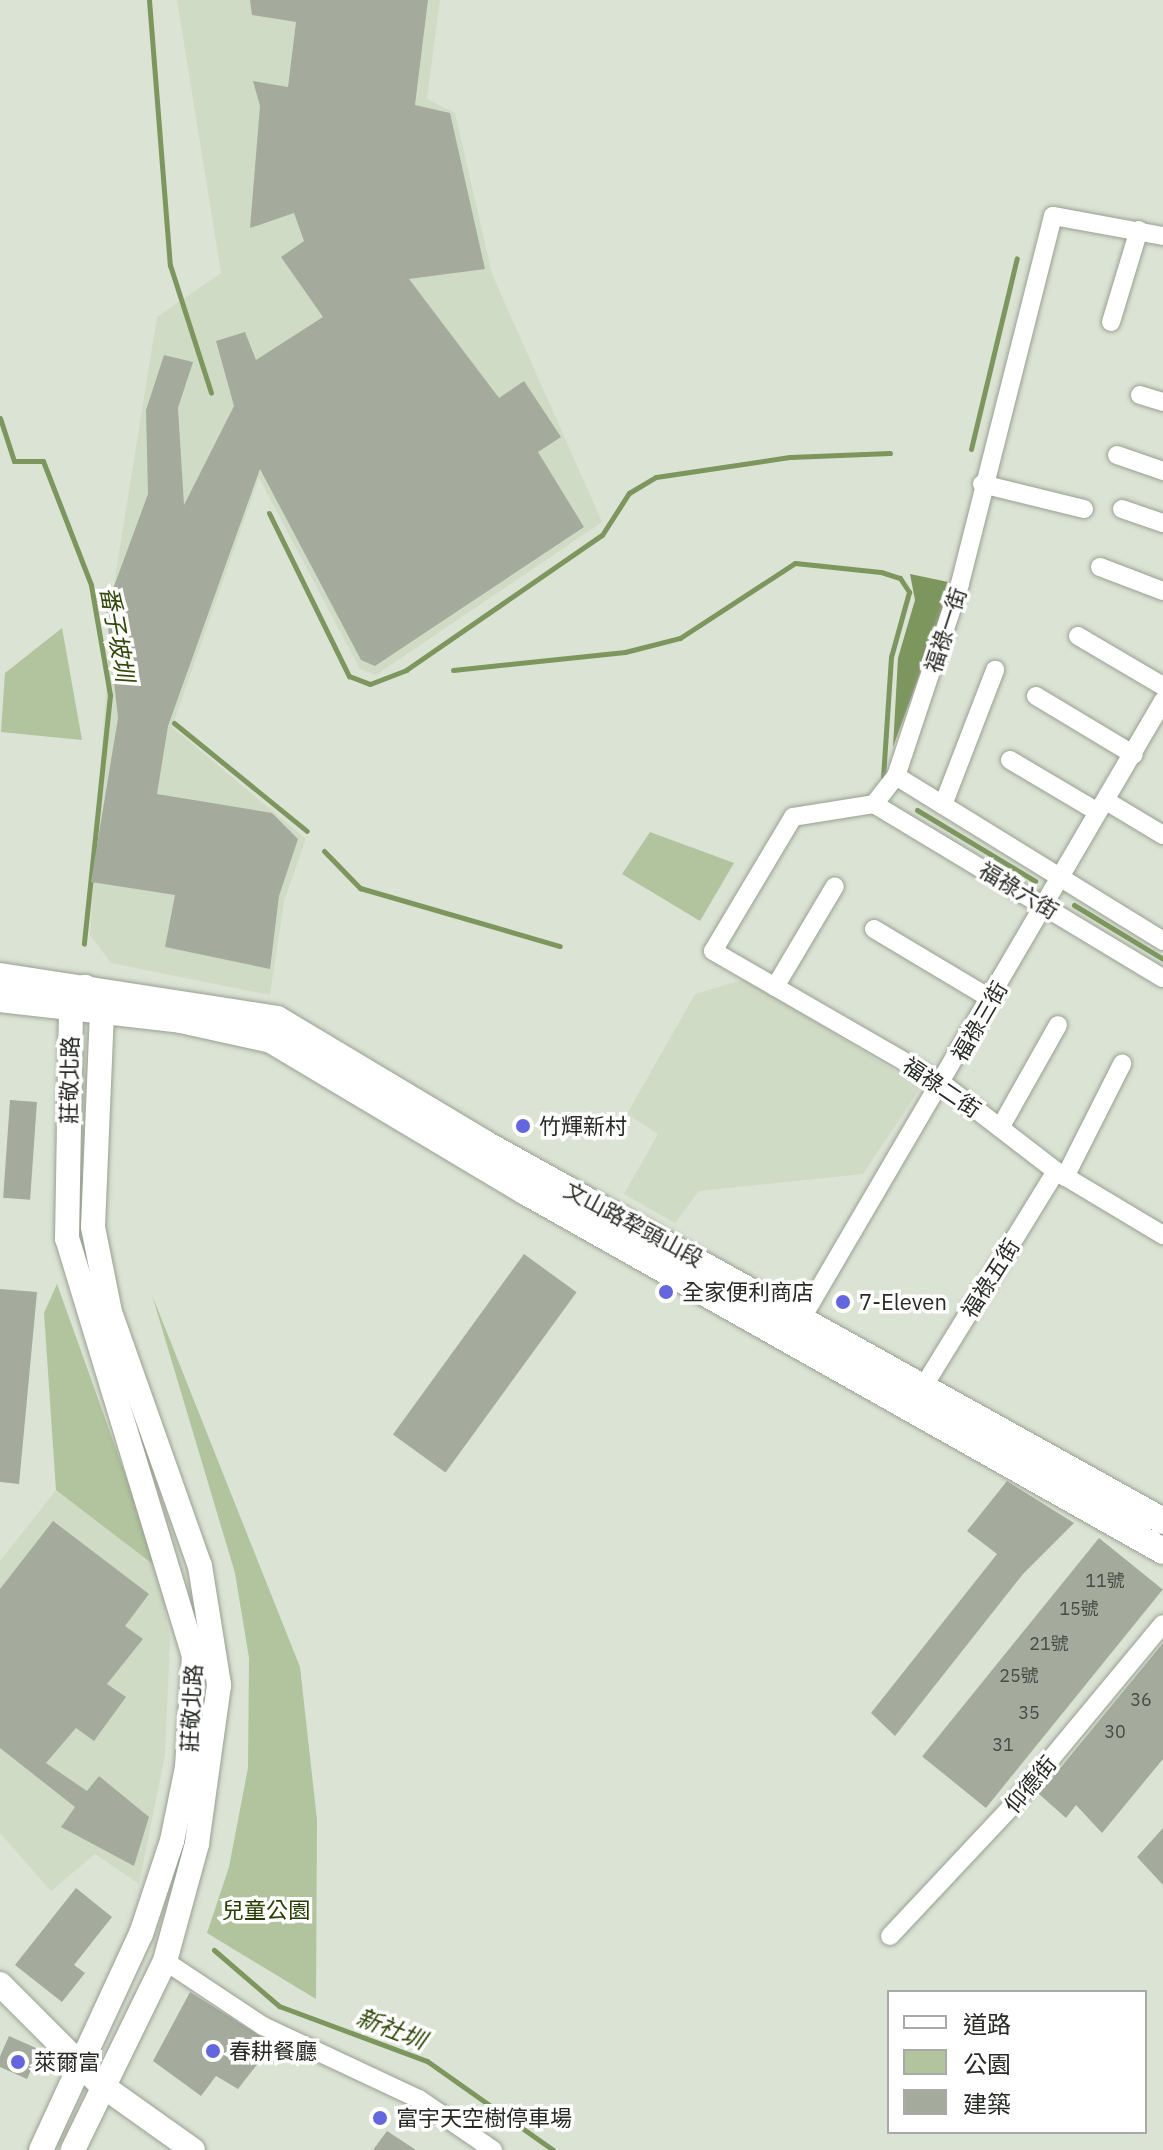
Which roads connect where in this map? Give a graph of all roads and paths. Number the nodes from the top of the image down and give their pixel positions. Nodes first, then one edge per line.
1 (1139, 230) junction
2 (1163, 236) edge
3 (1111, 322) dead end
4 (1140, 395) dead end
5 (1163, 402) edge
6 (1117, 455) dead end
7 (1163, 471) edge
8 (982, 484) junction
9 (1084, 509) dead end
10 (1122, 509) dead end
11 (1163, 523) edge
12 (1100, 567) dead end
13 (1163, 591) edge
14 (1078, 636) dead end
15 (995, 670) dead end
16 (1163, 686) edge
17 (1036, 696) dead end
18 (1163, 701) edge
19 (1134, 755) junction
20 (1010, 760) dead end
21 (896, 776) junction
22 (874, 804) junction
23 (943, 805) junction
24 (1103, 807) junction
25 (1163, 835) edge
26 (1061, 879) junction
27 (835, 886) dead end
28 (1045, 906) junction
29 (874, 929) dead end
30 (1163, 941) edge
31 (0, 976) edge
32 (1163, 978) edge
33 (85, 987) junction
34 (775, 987) junction
35 (0, 999) edge
36 (991, 999) junction
37 (71, 1011) junction
38 (102, 1012) junction
39 (1058, 1025) dead end
40 (1122, 1064) dead end
41 (943, 1084) junction
42 (1000, 1128) junction
43 (1061, 1174) junction
44 (1163, 1235) edge
45 (804, 1316) junction
46 (790, 1339) junction
47 (925, 1384) junction
48 (1163, 1521) edge
49 (1163, 1551) edge
50 (1163, 1624) edge
51 (890, 1936) dead end
52 (165, 1961) junction
53 (0, 1984) edge
54 (78, 2063) junction
55 (100, 2084) junction
56 (41, 2150) edge
57 (73, 2150) edge
58 (193, 2150) edge
59 (493, 2150) edge

1 - 2 street
1 - 3 street
1 - 8 street, 福祿一街
4 - 5 street
6 - 7 street
8 - 9 street
8 - 21 street, 福祿一街
10 - 11 street
12 - 13 street
14 - 16 street
15 - 23 street
17 - 19 street
18 - 19 street, 福祿三街
19 - 24 street, 福祿三街
20 - 24 street
21 - 22 street, 福祿一街
21 - 23 street, 福祿六街
22 - 28 street, 福祿六街
22 - 34 street, 福祿二街
23 - 26 street, 福祿六街
24 - 25 street
24 - 26 street, 福祿三街
26 - 28 street, 福祿三街
26 - 30 street, 福祿六街
27 - 34 street
28 - 32 street, 福祿六街
28 - 36 street, 福祿三街
29 - 36 street
31 - 33 main road, 文山路犂頭山段
33 - 37 street, 莊敬北路
33 - 38 street, 莊敬北路
33 - 45 main road, 文山路犂頭山段
34 - 41 street, 福祿二街
35 - 37 main road, 文山路犂頭山段
36 - 41 street, 福祿三街
37 - 38 main road, 文山路犂頭山段
37 - 54 street, 莊敬北路
38 - 46 main road, 文山路犂頭山段
38 - 52 street, 莊敬北路
39 - 42 street
40 - 43 street, 福祿五街
41 - 42 street, 福祿二街
41 - 45 street, 福祿三街
42 - 43 street, 福祿二街
43 - 44 street, 福祿二街
43 - 47 street, 福祿五街
45 - 46 street, 福祿三街
45 - 47 main road, 文山路犂頭山段
46 - 49 main road, 文山路犂頭山段
47 - 48 main road, 文山路犂頭山段
50 - 51 street, 仰德街
52 - 55 street, 莊敬北路
52 - 59 street
53 - 54 street
54 - 55 street
54 - 56 street, 莊敬北路
55 - 57 street, 莊敬北路
55 - 58 street

